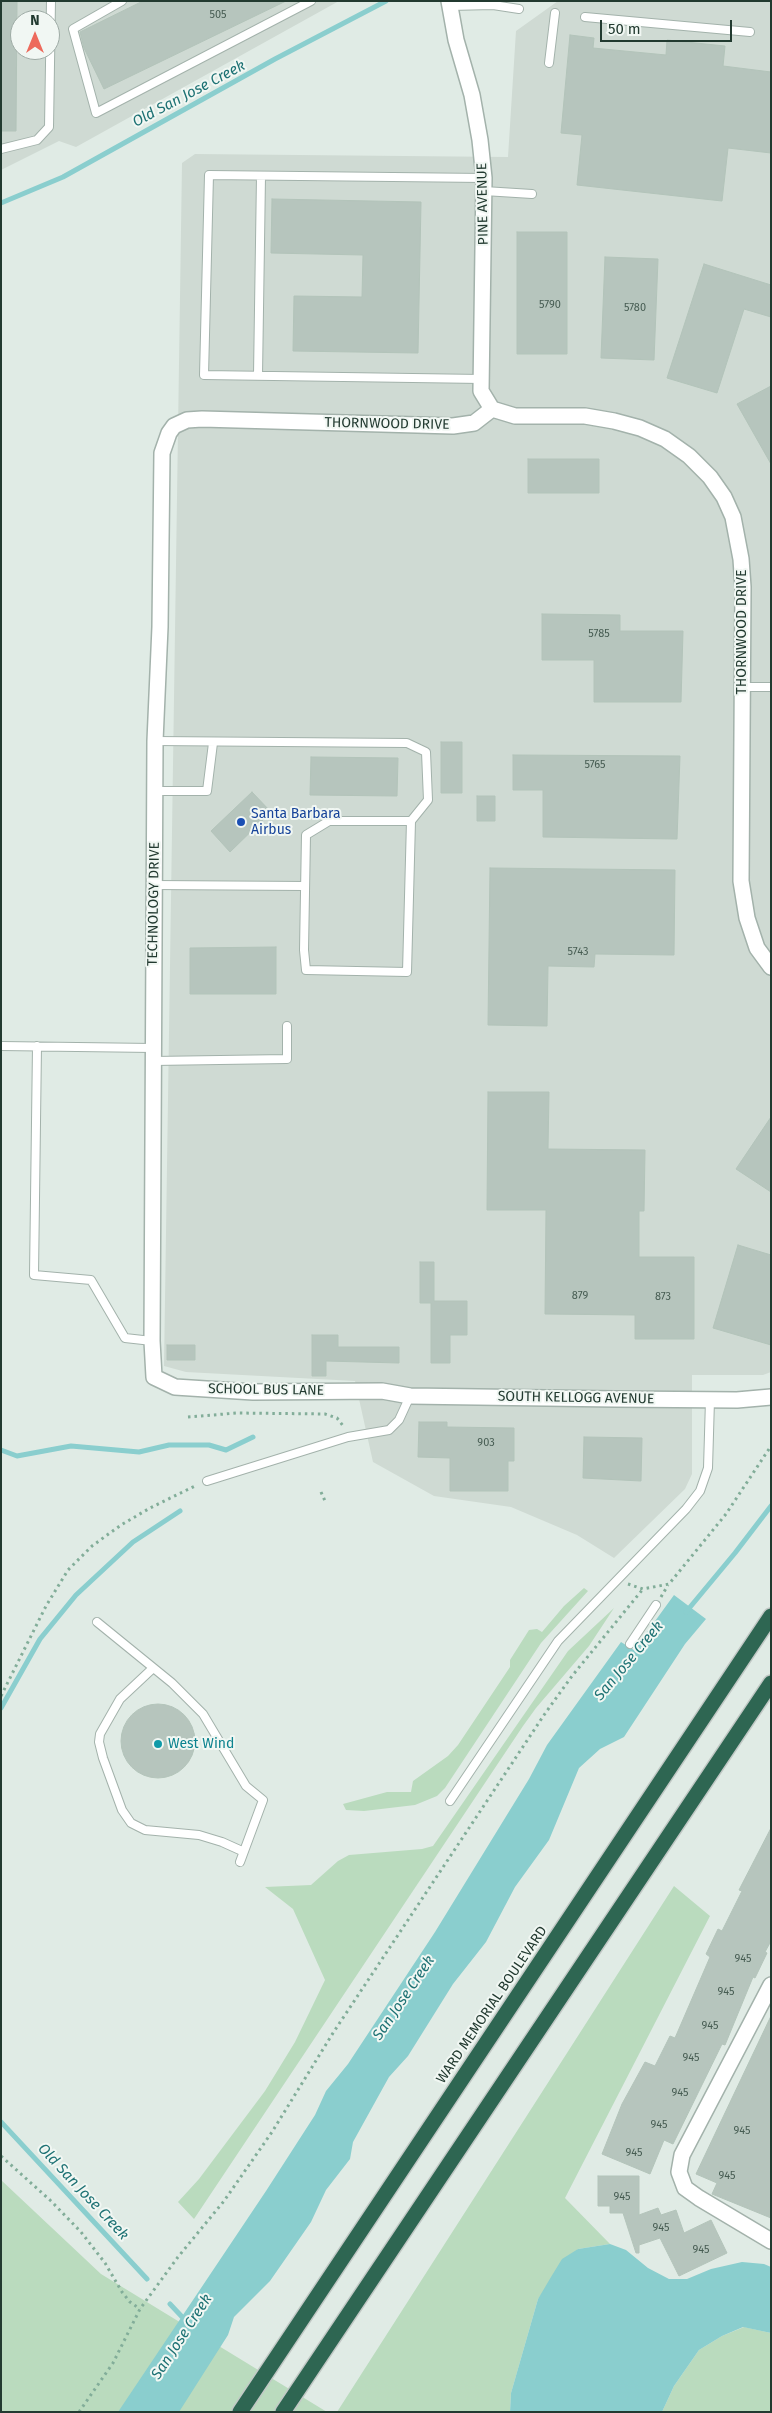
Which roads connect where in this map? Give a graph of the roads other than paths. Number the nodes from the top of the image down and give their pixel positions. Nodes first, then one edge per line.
1 (51, 1) edge
2 (122, 1) edge
3 (311, 1) edge
4 (450, 3) edge
5 (519, 8) dead end
6 (555, 13) dead end
7 (585, 17) dead end
8 (750, 32) dead end
9 (549, 63) dead end
10 (1, 149) edge
11 (261, 176) junction
12 (484, 184) junction
13 (532, 194) dead end
14 (258, 375) junction
15 (482, 379) junction
16 (492, 408) junction
17 (169, 433) joint
18 (742, 687) junction
19 (771, 687) edge
20 (155, 741) junction
21 (213, 743) junction
22 (155, 791) junction
23 (411, 820) junction
24 (154, 885) junction
25 (305, 886) junction
26 (771, 967) edge
27 (287, 1026) dead end
28 (1, 1046) edge
29 (37, 1046) junction
30 (153, 1054) junction
31 (152, 1341) junction
32 (154, 1376) joint
33 (382, 1392) joint
34 (410, 1396) junction
35 (771, 1397) edge
36 (710, 1400) junction
37 (207, 1481) road end
38 (656, 1605) dead end
39 (771, 1616) edge
40 (97, 1622) dead end
41 (630, 1644) dead end
42 (152, 1669) junction
43 (771, 1683) edge
44 (450, 1800) dead end
45 (242, 1851) junction
46 (240, 1862) dead end
47 (771, 1985) edge
48 (771, 2241) edge
49 (240, 2412) edge
50 (283, 2412) edge

1 - 10 lane
2 - 3 lane
4 - 5 lane
4 - 12 street, PINE AVENUE
6 - 9 lane
7 - 8 lane
11 - 12 lane
11 - 14 lane
11 - 14 lane
12 - 13 lane
12 - 15 street, PINE AVENUE
14 - 15 lane
15 - 16 street, PINE AVENUE
16 - 17 street, THORNWOOD DRIVE
16 - 18 street, THORNWOOD DRIVE
17 - 20 street, TECHNOLOGY DRIVE
18 - 19 lane
18 - 26 street, THORNWOOD DRIVE
20 - 21 lane
20 - 22 street, TECHNOLOGY DRIVE
21 - 22 lane
21 - 23 lane
22 - 24 street, TECHNOLOGY DRIVE
23 - 25 lane
23 - 25 lane
24 - 25 lane
24 - 30 street, TECHNOLOGY DRIVE
27 - 30 lane
28 - 29 lane
29 - 30 lane
29 - 31 lane
30 - 31 street, TECHNOLOGY DRIVE
31 - 32 street, TECHNOLOGY DRIVE
32 - 33 street, SCHOOL BUS LANE
33 - 34 street, SOUTH KELLOGG AVENUE
34 - 36 street, SOUTH KELLOGG AVENUE
34 - 37 lane
35 - 36 street, SOUTH KELLOGG AVENUE
36 - 44 lane
38 - 41 lane
39 - 49 highway, WARD MEMORIAL BOULEVARD
40 - 42 lane
42 - 45 lane
42 - 45 lane
43 - 50 highway
45 - 46 lane
47 - 48 street

